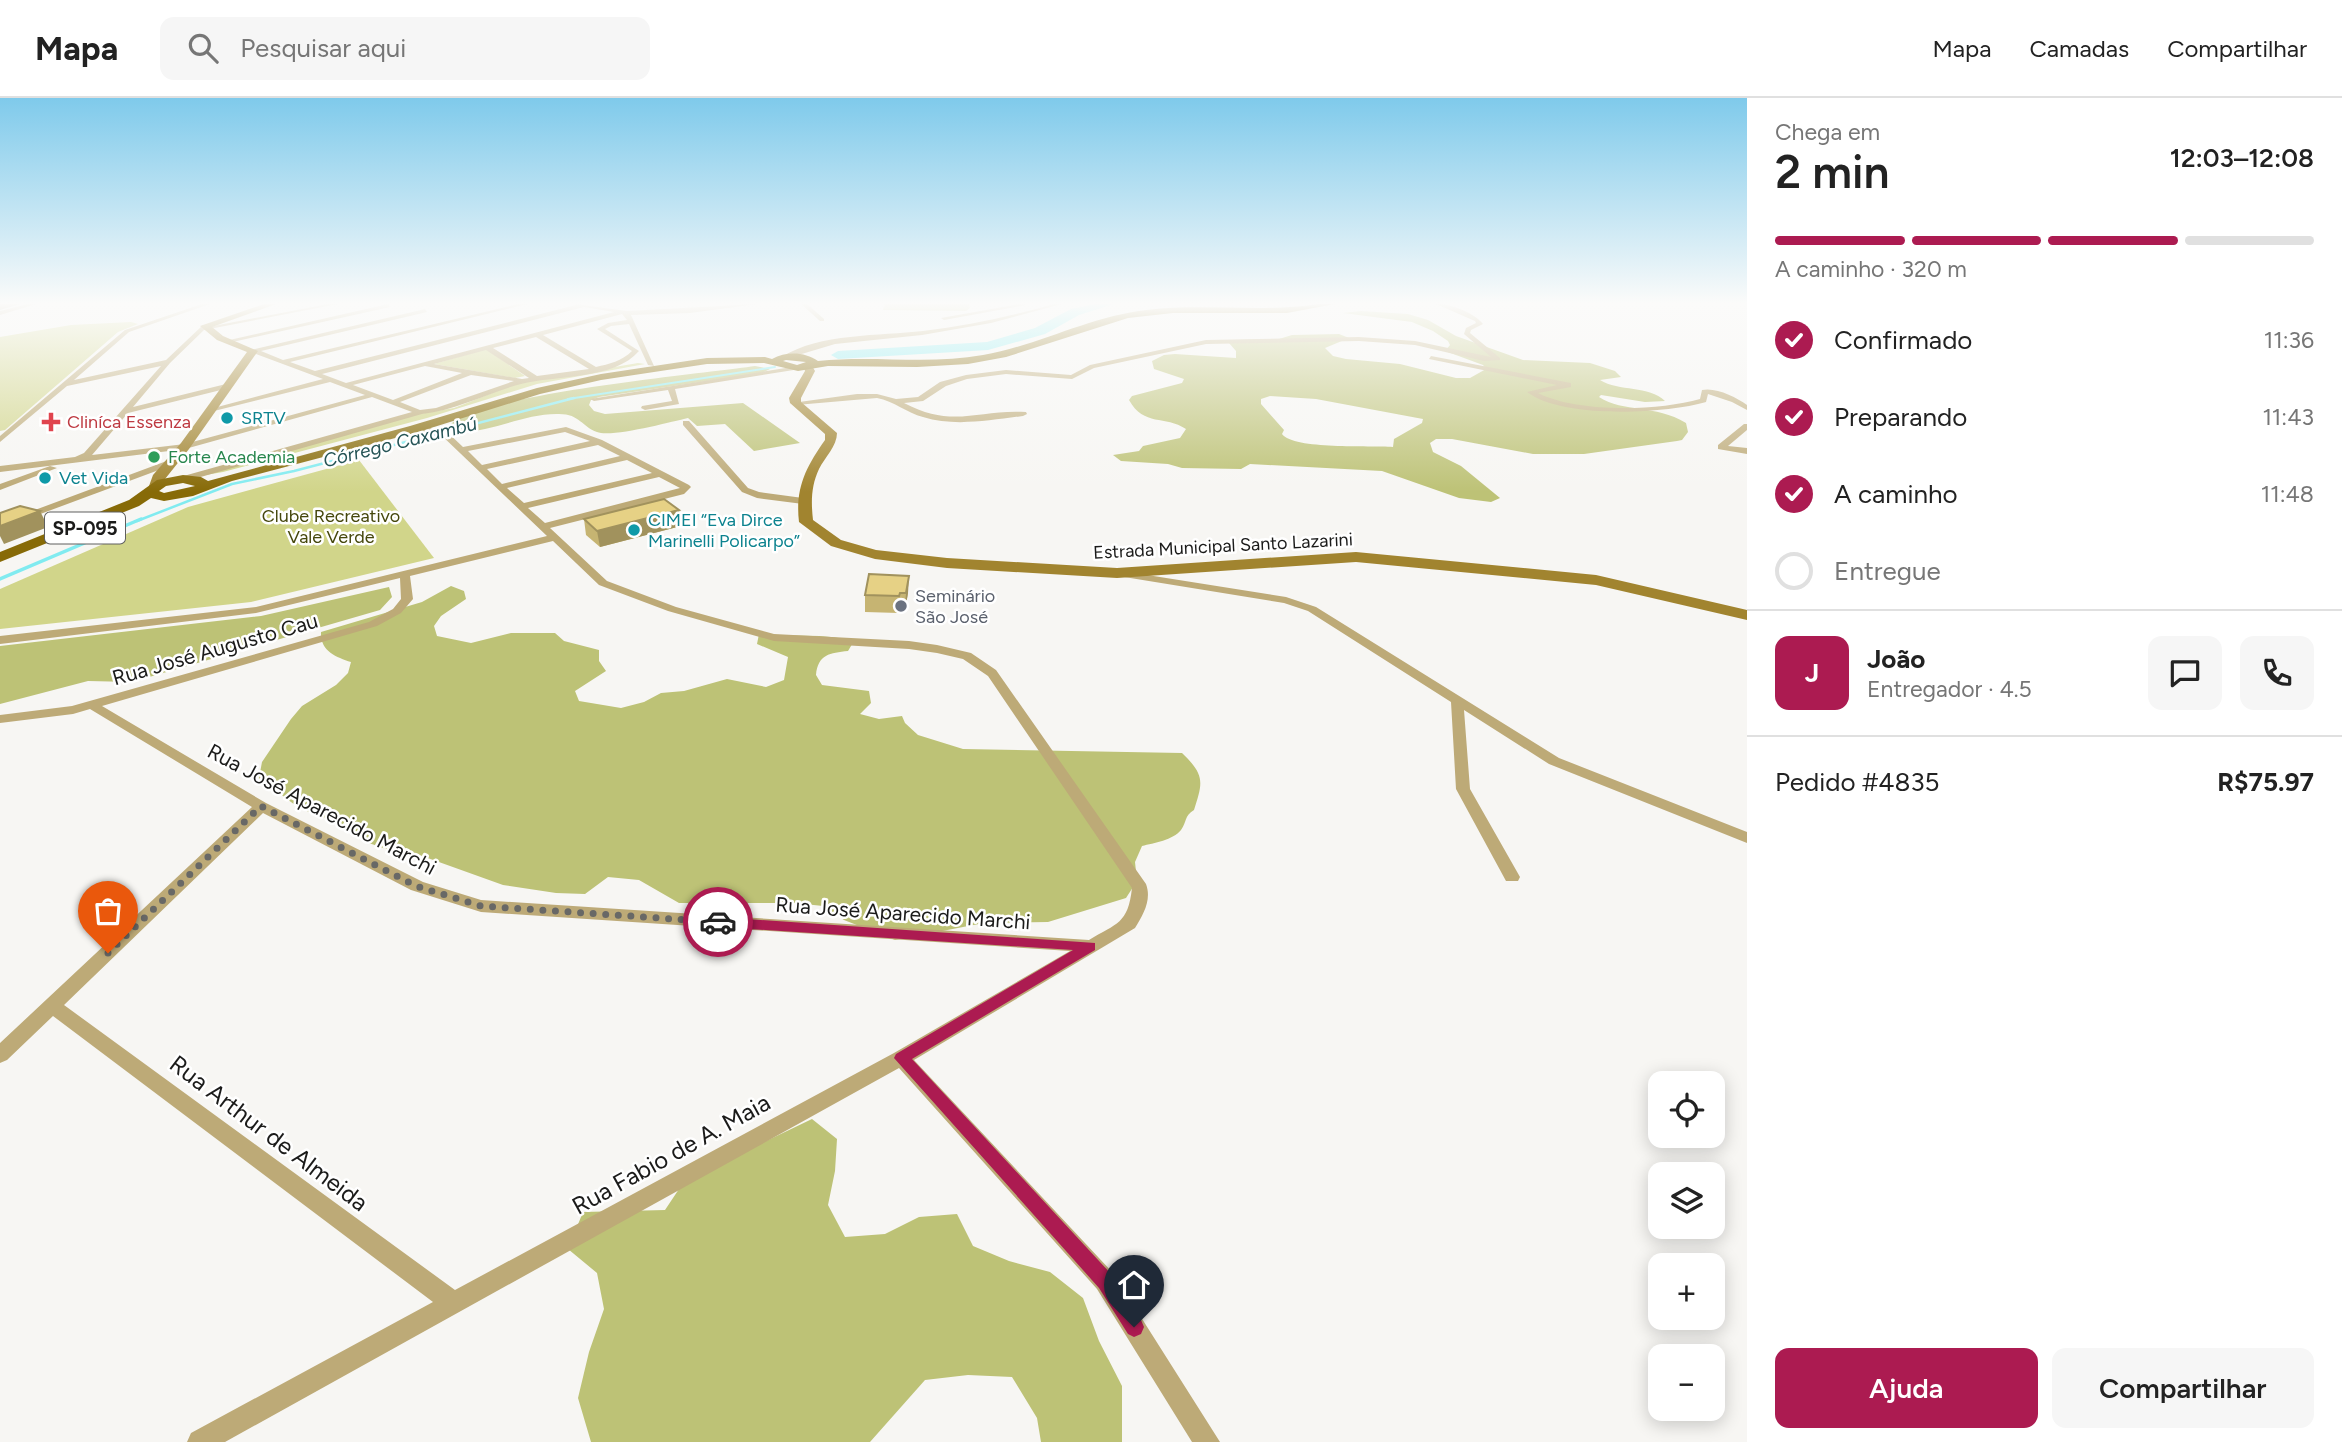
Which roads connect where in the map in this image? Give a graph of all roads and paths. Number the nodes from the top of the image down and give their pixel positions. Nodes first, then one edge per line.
1 (84, 367) edge
2 (151, 367) edge
3 (164, 367) edge
4 (241, 367) edge
5 (293, 367) edge
6 (342, 367) edge
7 (417, 367) edge
8 (419, 367) edge
9 (435, 367) edge
10 (517, 367) edge
11 (590, 367) edge
12 (603, 367) edge
13 (634, 367) edge
14 (671, 367) edge
15 (765, 367) edge
16 (778, 367) edge
17 (807, 367) edge
18 (1091, 367) edge
19 (1475, 367) edge
20 (594, 369) junction
21 (135, 371) junction
22 (161, 371) junction
23 (469, 372) junction
24 (313, 374) junction
25 (103, 377) junction
26 (71, 378) junction
27 (536, 379) junction
28 (330, 380) junction
29 (523, 380) junction
30 (752, 382) dead end
31 (65, 385) junction
32 (345, 385) junction
33 (671, 388) junction
34 (357, 389) junction
35 (222, 393) junction
36 (372, 395) junction
37 (137, 398) junction
38 (594, 399) dead end
39 (167, 400) junction
40 (897, 401) junction
41 (242, 402) junction
42 (391, 403) junction
43 (796, 403) junction
44 (645, 408) dead end
45 (1747, 408) edge
46 (210, 410) junction
47 (126, 411) junction
48 (421, 412) junction
49 (1023, 414) dead end
50 (687, 423) dead end
51 (1747, 426) edge
52 (444, 429) junction
53 (0, 440) edge
54 (599, 442) junction
55 (185, 446) junction
56 (461, 450) junction
57 (1747, 451) edge
58 (628, 457) junction
59 (77, 459) junction
60 (171, 463) junction
61 (19, 466) junction
62 (480, 468) junction
63 (0, 469) edge
64 (659, 474) junction
65 (122, 479) junction
66 (190, 481) junction
67 (2, 486) edge
68 (153, 487) junction
69 (500, 487) junction
70 (172, 496) junction
71 (803, 501) junction
72 (520, 507) junction
73 (0, 526) edge
74 (541, 527) junction
75 (553, 538) junction
76 (0, 558) edge
77 (1117, 573) junction
78 (405, 574) junction
79 (1747, 615) edge
80 (0, 640) edge
81 (1457, 699) junction
82 (92, 705) junction
83 (0, 719) edge
84 (261, 806) junction
85 (1747, 838) edge
86 (1512, 877) dead end
87 (1090, 946) junction
88 (53, 1006) junction
89 (0, 1055) edge
90 (901, 1058) junction
91 (454, 1303) junction
92 (200, 1442) edge
93 (1207, 1442) edge

1 - 26 street
2 - 21 street
3 - 22 street
4 - 35 street
5 - 24 street
6 - 24 street
7 - 32 street
8 - 34 street
9 - 23 street
10 - 27 street
11 - 20 street
12 - 20 street
13 - 66 main road, SP-095
14 - 52 main road, SP-095
15 - 33 street
16 - 30 street
17 - 43 street
18 - 40 street
19 - 45 street
20 - 27 street
21 - 22 street
21 - 25 street
22 - 37 street
23 - 29 street
23 - 42 street
24 - 28 street
25 - 26 street
25 - 31 street
26 - 31 street
27 - 29 street
28 - 32 street
28 - 41 street
29 - 48 street
31 - 53 street
32 - 34 street
33 - 38 street
33 - 44 street
34 - 36 street
35 - 39 street
35 - 41 street
35 - 46 street
36 - 42 street
36 - 55 street
37 - 39 street
37 - 47 street
39 - 47 street
40 - 43 street
40 - 49 street
41 - 46 street
42 - 48 street
43 - 71 street
46 - 55 street
47 - 59 street
48 - 66 street
50 - 71 street
51 - 57 street
52 - 56 street
52 - 66 main road, SP-095
54 - 56 street
54 - 58 street
54 - 62 street
55 - 59 street
55 - 60 street
56 - 62 street
58 - 64 street
58 - 69 street
59 - 61 street
59 - 67 street
60 - 65 street
60 - 66 street
60 - 68 street
61 - 63 street
61 - 67 street
62 - 69 street
64 - 72 street
64 - 74 street
65 - 68 street
65 - 73 street
66 - 68 main road, SP-095
66 - 70 main road, SP-095
68 - 70 main road, SP-095
68 - 76 main road, SP-095
69 - 72 street
70 - 76 main road, SP-095
71 - 77 street, Estrada Municipal Santo Lazarini
72 - 74 street
74 - 75 street
75 - 78 street
75 - 87 street, Rua Fabio de A. Maia
77 - 79 street, Estrada Municipal Santo Lazarini
77 - 81 street
78 - 80 street
78 - 82 street, Rua José Augusto Cau
81 - 85 street
81 - 86 street
82 - 83 street, Rua José Augusto Cau
82 - 84 street, Rua José Aparecido Marchi
84 - 87 street, Rua José Aparecido Marchi
84 - 88 street
87 - 90 street, Rua Fabio de A. Maia
88 - 89 street
88 - 91 street, Rua Arthur de Almeida
90 - 91 street, Rua Fabio de A. Maia
90 - 93 street
91 - 92 street, Rua Fabio de A. Maia

